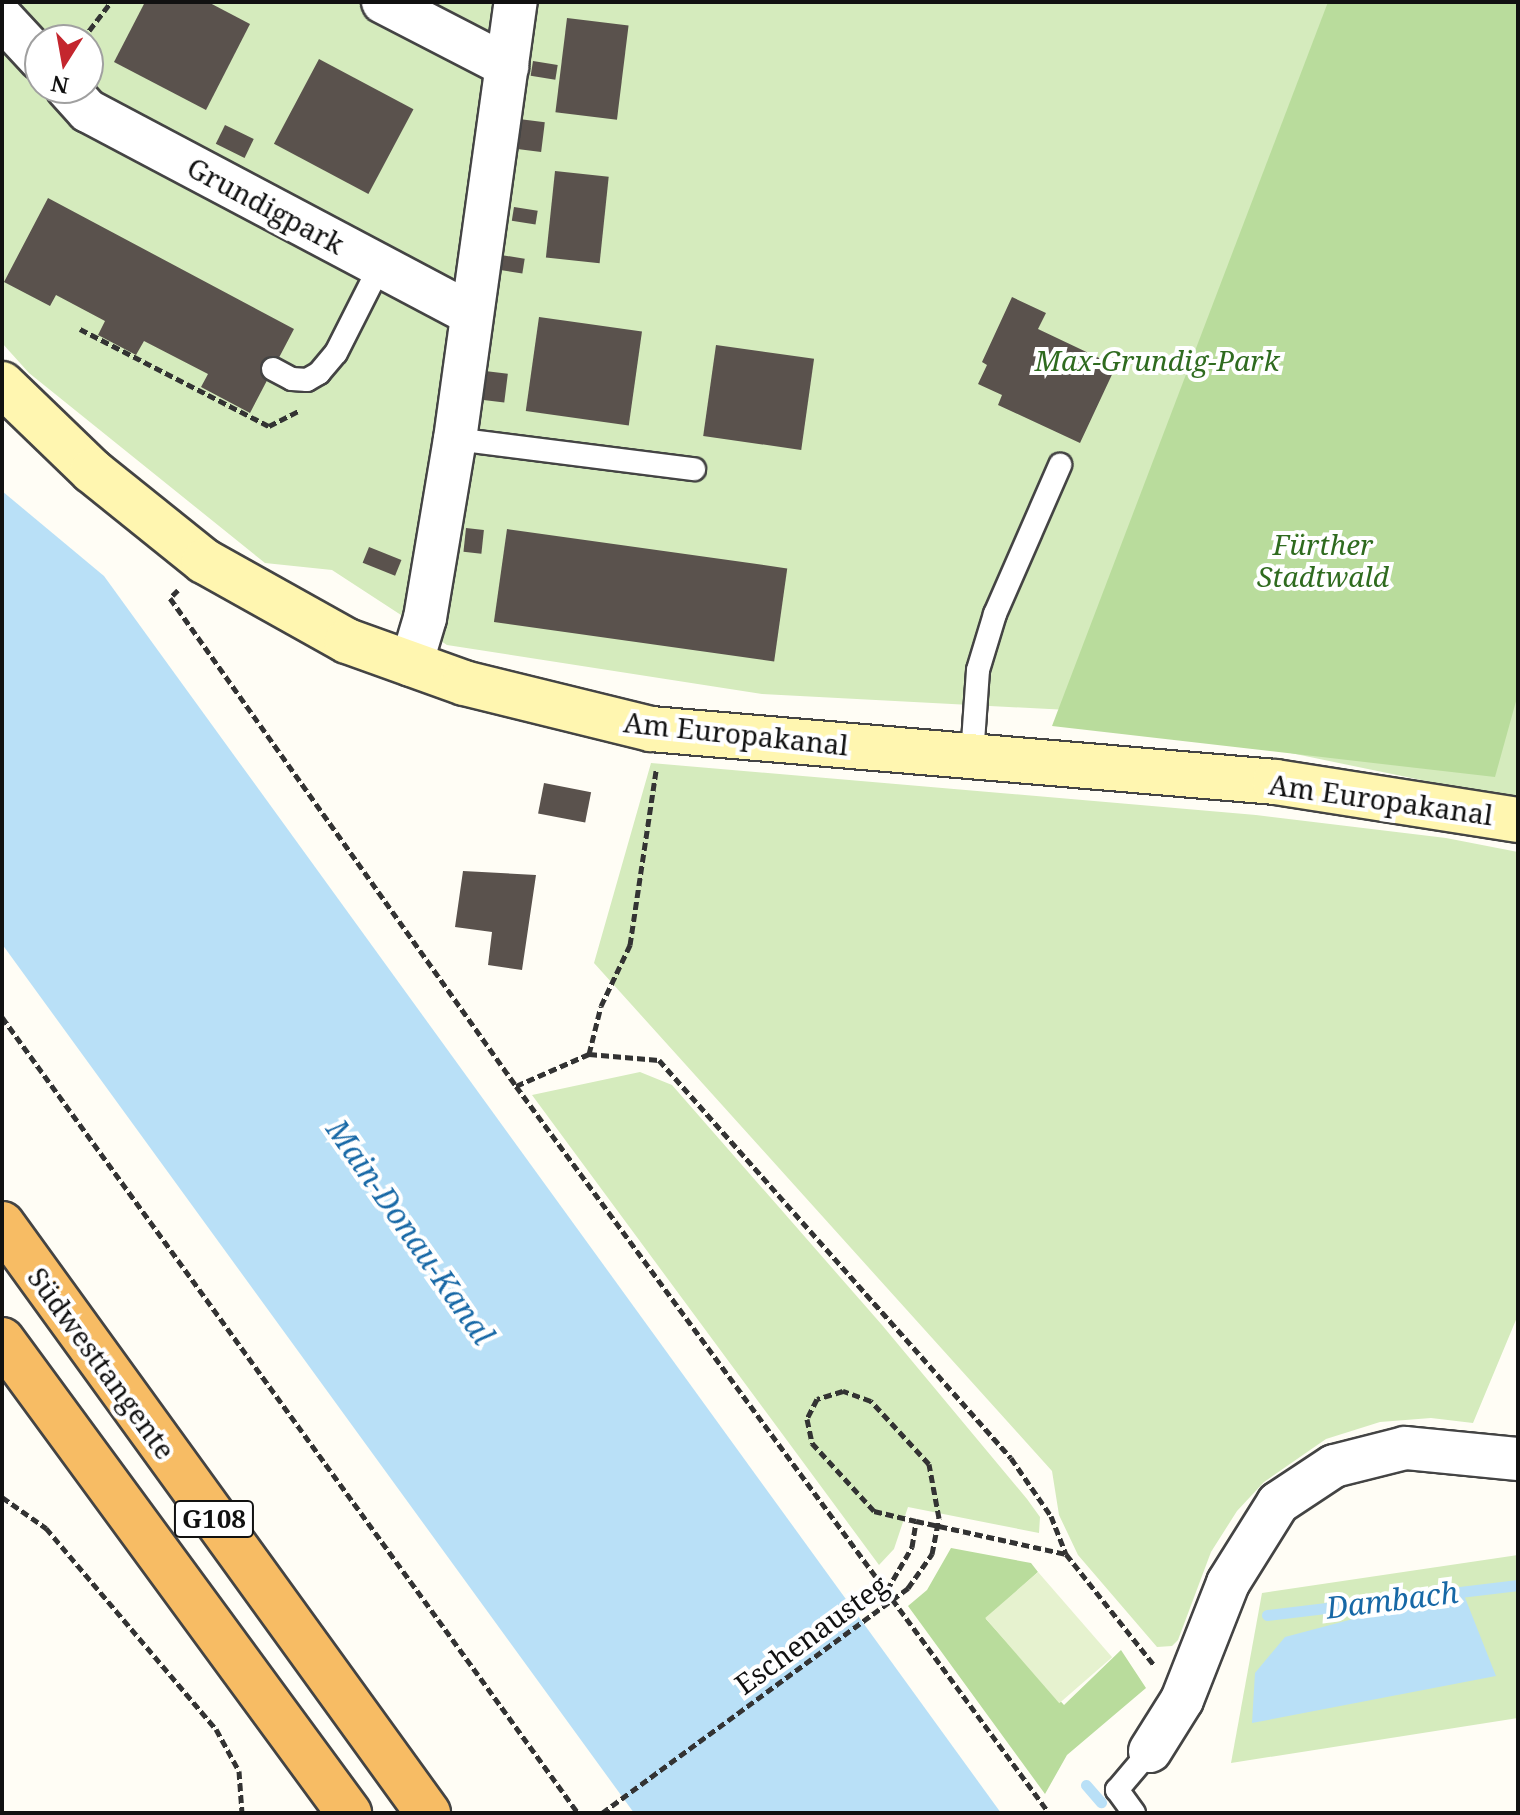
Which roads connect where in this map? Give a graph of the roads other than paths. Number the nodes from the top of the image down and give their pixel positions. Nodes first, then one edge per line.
1 (383, 2) edge
2 (516, 2) edge
3 (2, 18) edge
4 (24, 42) edge
5 (507, 66) junction
6 (82, 104) edge
7 (380, 266) junction
8 (471, 314) junction
9 (273, 369) dead end
10 (2, 384) edge
11 (455, 439) junction
12 (1060, 465) dead end
13 (694, 469) dead end
14 (411, 665) junction
15 (972, 756) junction
16 (1518, 820) edge
17 (2, 1224) edge
18 (2, 1340) edge
19 (1518, 1459) edge
20 (1150, 1751) joint
21 (349, 1813) edge
22 (428, 1813) edge
23 (1134, 1813) edge

1 - 5 street
2 - 5 street
3 - 4 street
5 - 8 street
6 - 7 street, Grundigpark
7 - 8 street, Grundigpark
7 - 9 lane
8 - 11 street
10 - 14 main road, Am Europakanal
11 - 13 lane
11 - 14 street
12 - 15 lane
14 - 15 main road, Am Europakanal
15 - 16 main road, Am Europakanal
17 - 22 highway, Südwesttangente / G108
18 - 21 highway, G108
19 - 20 street
20 - 23 lane

